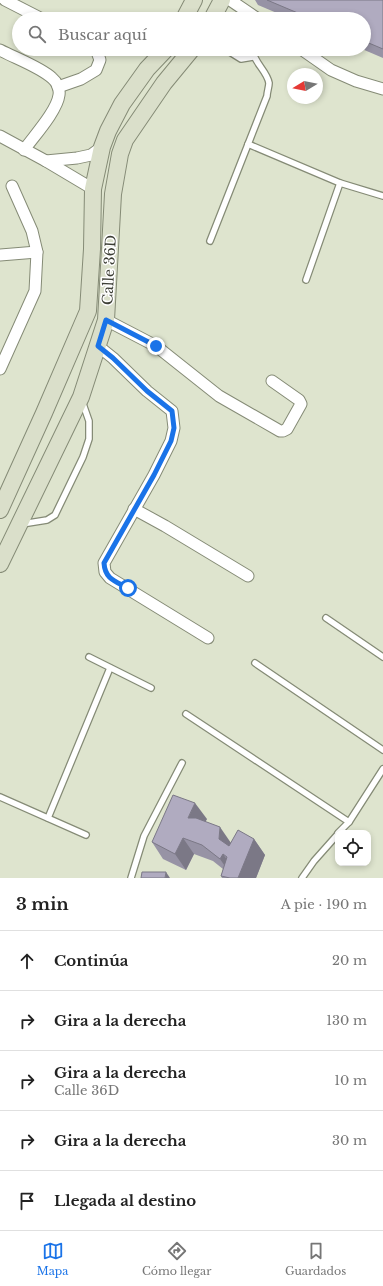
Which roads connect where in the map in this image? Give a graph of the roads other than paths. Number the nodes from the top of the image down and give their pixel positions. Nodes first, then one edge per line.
1 (4, 0) edge
2 (194, 0) edge
3 (222, 0) edge
4 (230, 0) edge
5 (28, 12) edge
6 (188, 12) edge
7 (216, 12) edge
8 (248, 12) edge
9 (0, 50) edge
10 (99, 56) edge
11 (159, 56) edge
12 (186, 56) edge
13 (236, 56) edge
14 (311, 56) edge
15 (253, 57) joint
16 (58, 87) junction
17 (383, 89) edge
18 (0, 136) edge
19 (248, 144) junction
20 (102, 147) junction
21 (24, 150) junction
22 (46, 161) junction
23 (340, 183) junction
24 (12, 186) dead end
25 (93, 189) junction
26 (383, 196) edge
27 (210, 241) dead end
28 (37, 252) junction
29 (0, 255) edge
30 (306, 280) dead end
31 (106, 320) junction
32 (98, 346) junction
33 (0, 369) edge
34 (272, 381) dead end
35 (81, 397) junction
36 (134, 509) junction
37 (0, 510) edge
38 (20, 525) junction
39 (0, 564) edge
40 (248, 576) dead end
41 (326, 618) dead end
42 (208, 638) dead end
43 (383, 656) edge
44 (89, 657) dead end
45 (255, 663) dead end
46 (110, 668) junction
47 (151, 688) dead end
48 (186, 714) dead end
49 (383, 750) edge
50 (182, 763) dead end
51 (383, 769) edge
52 (0, 797) edge
53 (48, 818) junction
54 (349, 822) junction
55 (341, 830) edge
56 (86, 835) dead end
57 (335, 836) edge
58 (132, 878) edge
59 (302, 878) edge

1 - 5 street
2 - 6 main road
3 - 7 main road
4 - 8 street
9 - 16 street
10 - 16 street
11 - 20 main road, Calle 36D
12 - 31 main road, Calle 36D
13 - 15 lane
14 - 17 street
15 - 19 lane
16 - 21 street
18 - 21 street
19 - 23 lane
19 - 27 lane
20 - 22 street
20 - 25 main road, Calle 36D
21 - 22 street
22 - 25 street
23 - 26 lane
23 - 30 lane
24 - 28 street
25 - 37 main road, Calle 36D
28 - 29 street
28 - 33 street
31 - 32 main road, Calle 36D
31 - 34 street
32 - 35 main road, Calle 36D
32 - 36 street
35 - 38 main road, Calle 36D
35 - 38 lane
36 - 40 street
36 - 42 street
38 - 39 main road, Calle 36D
41 - 43 lane
44 - 46 lane
45 - 49 lane
46 - 47 lane
46 - 53 lane
48 - 54 lane
50 - 58 lane
51 - 54 lane
52 - 53 lane
53 - 56 lane
54 - 55 lane
57 - 59 lane

